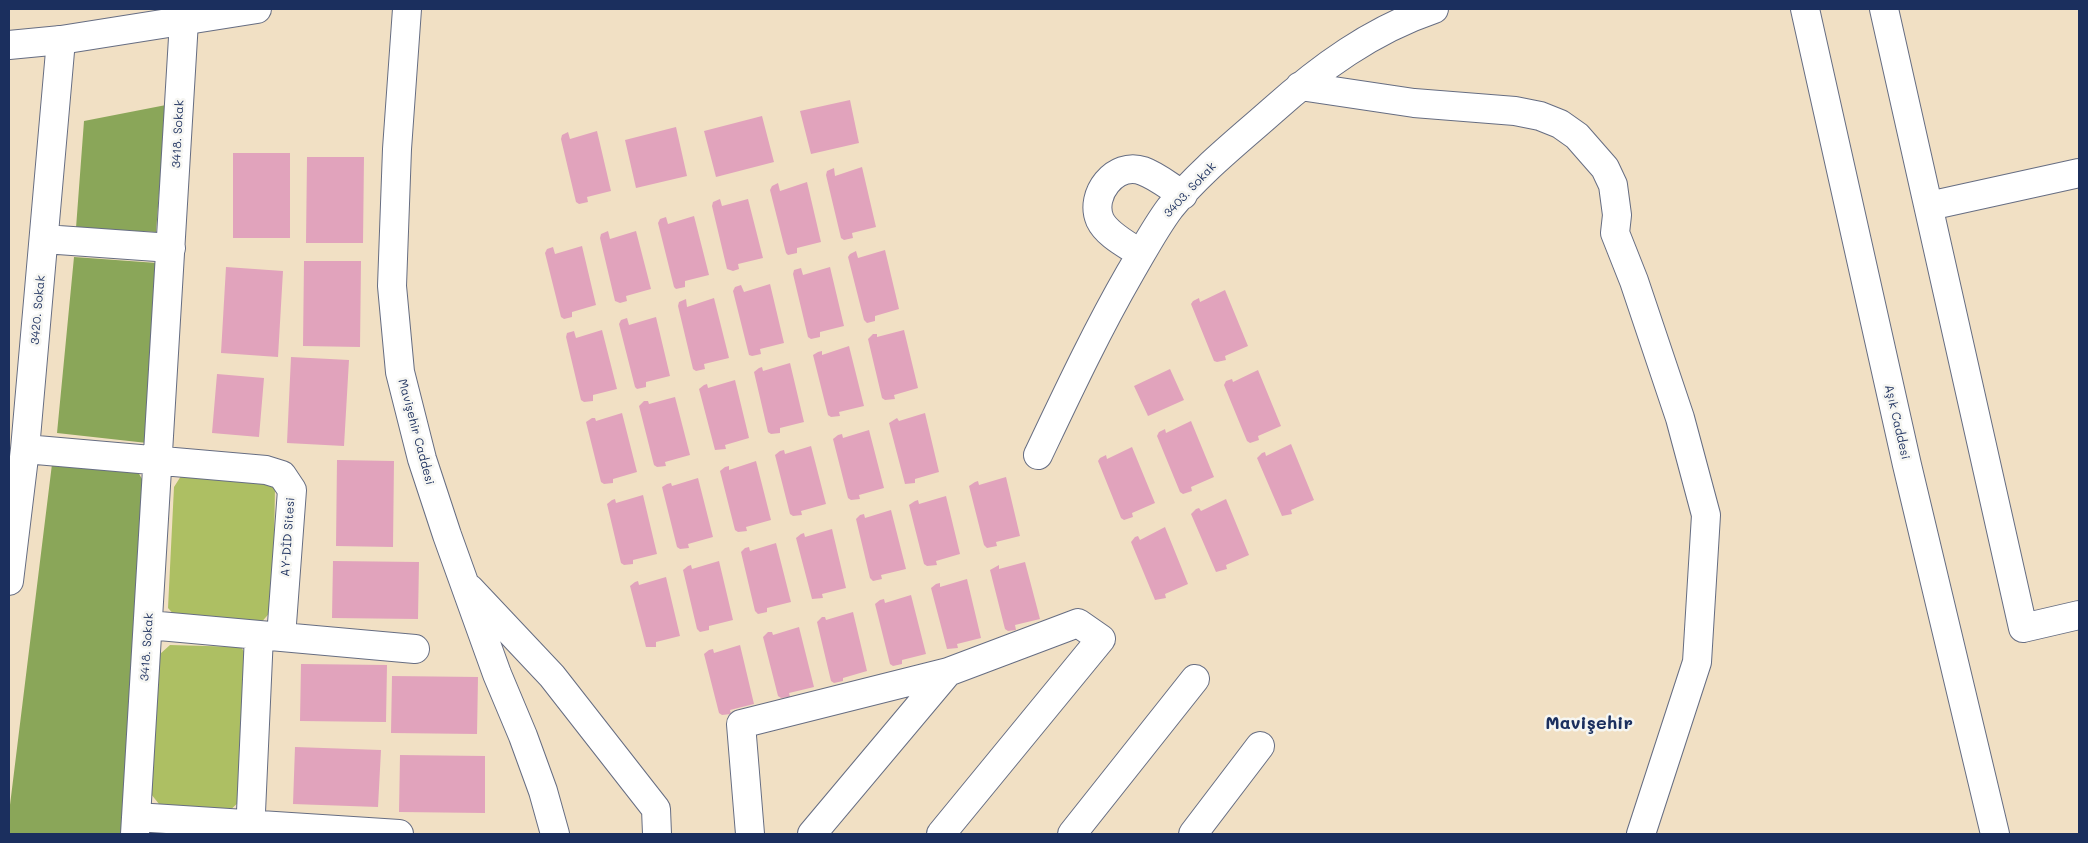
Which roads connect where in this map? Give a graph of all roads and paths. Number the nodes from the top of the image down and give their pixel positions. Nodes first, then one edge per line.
1 (257, 9) edge
2 (407, 9) edge
3 (1434, 9) edge
4 (1884, 9) edge
5 (1800, 13) edge
6 (184, 21) junction
7 (61, 40) junction
8 (9, 45) edge
9 (1300, 86) junction
10 (2079, 173) edge
11 (1183, 195) junction
12 (1929, 206) junction
13 (44, 239) junction
14 (171, 248) junction
15 (1141, 254) junction
16 (25, 450) junction
17 (1038, 456) dead end
18 (158, 460) junction
19 (9, 581) edge
20 (463, 582) junction
21 (2079, 615) edge
22 (148, 625) junction
23 (270, 636) junction
24 (415, 649) dead end
25 (948, 672) junction
26 (1195, 679) dead end
27 (1260, 746) dead end
28 (136, 826) edge
29 (250, 829) edge
30 (399, 834) edge
31 (555, 834) edge
32 (657, 834) edge
33 (750, 834) edge
34 (812, 834) edge
35 (941, 834) edge
36 (1072, 834) edge
37 (1193, 834) edge
38 (1640, 834) edge
39 (1995, 834) edge

1 - 6 street
2 - 20 street, Mavişehir Caddesi
3 - 9 street, 3403. Sokak
4 - 12 street
5 - 39 street, Aşık Caddesi
6 - 7 street
6 - 14 street, 3418. Sokak
7 - 8 street
7 - 13 street, 3420. Sokak
9 - 11 street, 3403. Sokak
9 - 38 street
10 - 12 street
11 - 15 street, 3403. Sokak
11 - 15 street
12 - 21 street
13 - 14 street
13 - 16 street, 3420. Sokak
14 - 18 street, 3418. Sokak
15 - 17 street, 3403. Sokak
16 - 18 street
16 - 19 street, 3420. Sokak
18 - 22 street, 3418. Sokak
18 - 23 street, AY-DİD Sitesi
20 - 31 street, Mavişehir Caddesi
20 - 32 street
22 - 23 street
22 - 28 street, 3418. Sokak
23 - 24 street
23 - 29 street, AY-DİD Sitesi
25 - 33 street
25 - 34 street
25 - 35 street
26 - 36 street
27 - 37 street
28 - 29 street
29 - 30 street

